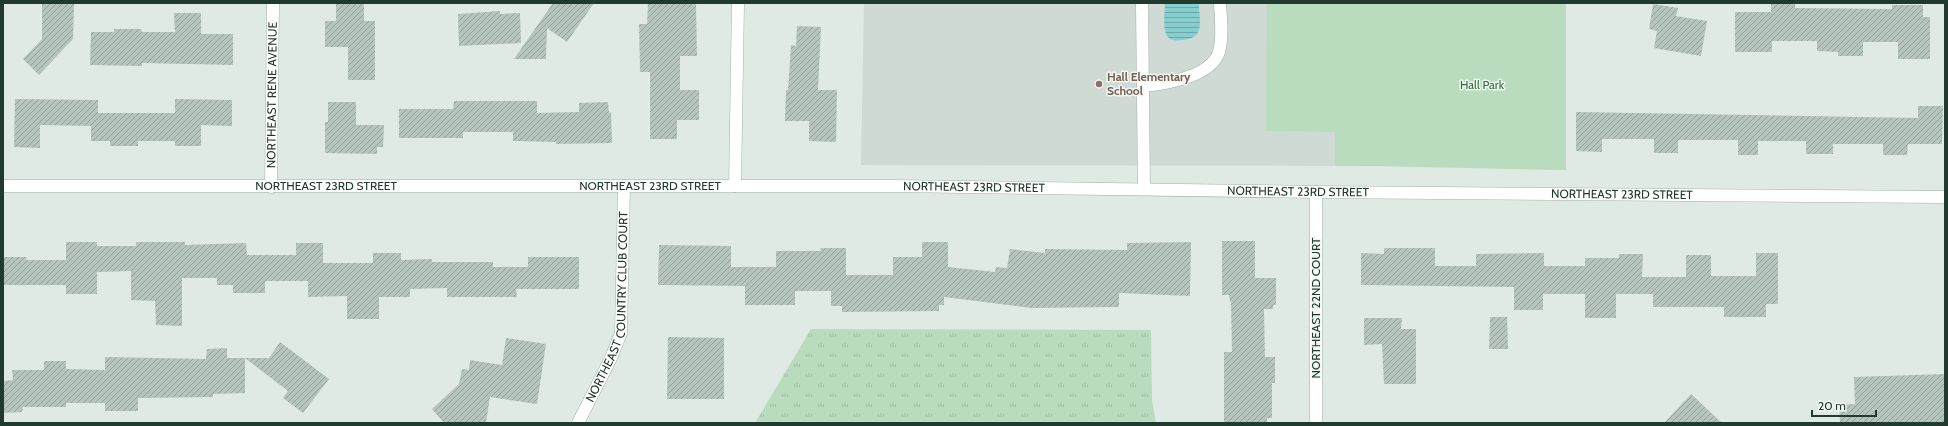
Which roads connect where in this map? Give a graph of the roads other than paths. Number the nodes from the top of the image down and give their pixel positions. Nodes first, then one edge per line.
1 (273, 3) edge
2 (738, 3) edge
3 (1142, 3) edge
4 (1220, 3) edge
5 (1143, 86) junction
6 (3, 186) edge
7 (624, 186) junction
8 (735, 186) junction
9 (271, 187) junction
10 (1144, 189) junction
11 (1316, 192) junction
12 (1945, 197) edge
13 (578, 423) edge
14 (1316, 423) edge

1 - 9 street, NORTHEAST RENE AVENUE
2 - 8 street
3 - 5 street
4 - 5 street
5 - 10 street
6 - 9 street, NORTHEAST 23RD STREET
7 - 8 street, NORTHEAST 23RD STREET
7 - 9 street, NORTHEAST 23RD STREET
7 - 13 street, NORTHEAST COUNTRY CLUB COURT
8 - 10 street, NORTHEAST 23RD STREET
10 - 11 street, NORTHEAST 23RD STREET
11 - 12 street, NORTHEAST 23RD STREET
11 - 14 street, NORTHEAST 22ND COURT

